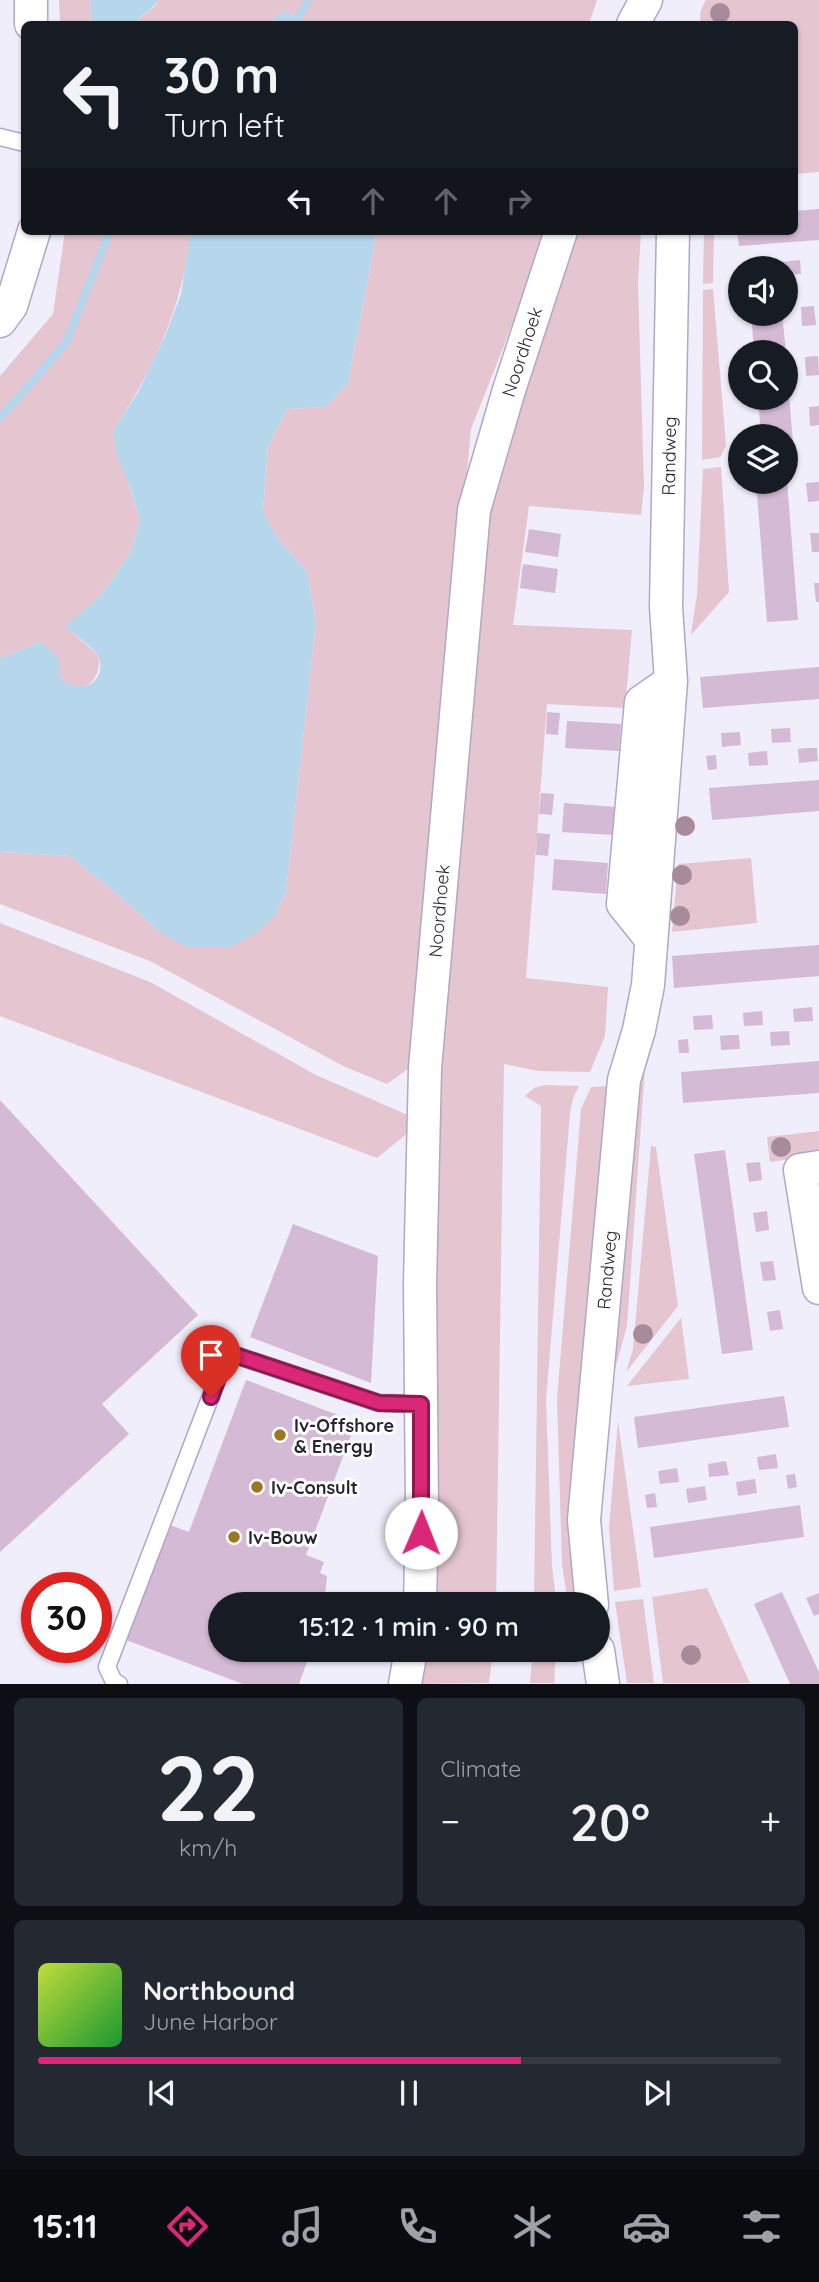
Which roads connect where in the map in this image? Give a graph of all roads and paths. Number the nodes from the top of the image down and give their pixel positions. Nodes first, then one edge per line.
1 (31, 0) edge
2 (632, 0) edge
3 (646, 0) edge
4 (31, 21) edge
5 (626, 21) edge
6 (635, 21) edge
7 (0, 137) edge
8 (21, 142) edge
9 (32, 235) edge
10 (560, 235) edge
11 (673, 235) edge
12 (4, 310) edge
13 (819, 1167) edge
14 (819, 1288) edge
15 (421, 1404) junction
16 (420, 1592) edge
17 (591, 1592) edge
18 (409, 1662) edge
19 (600, 1662) edge
20 (119, 1684) edge
21 (405, 1684) edge
22 (603, 1684) edge

1 - 4 street
2 - 5 street
3 - 6 street
7 - 8 lane
9 - 12 street
10 - 15 street, Noordhoek
11 - 17 street, Randweg
13 - 14 street
15 - 16 street, Noordhoek
15 - 20 lane
18 - 21 street
19 - 22 street

